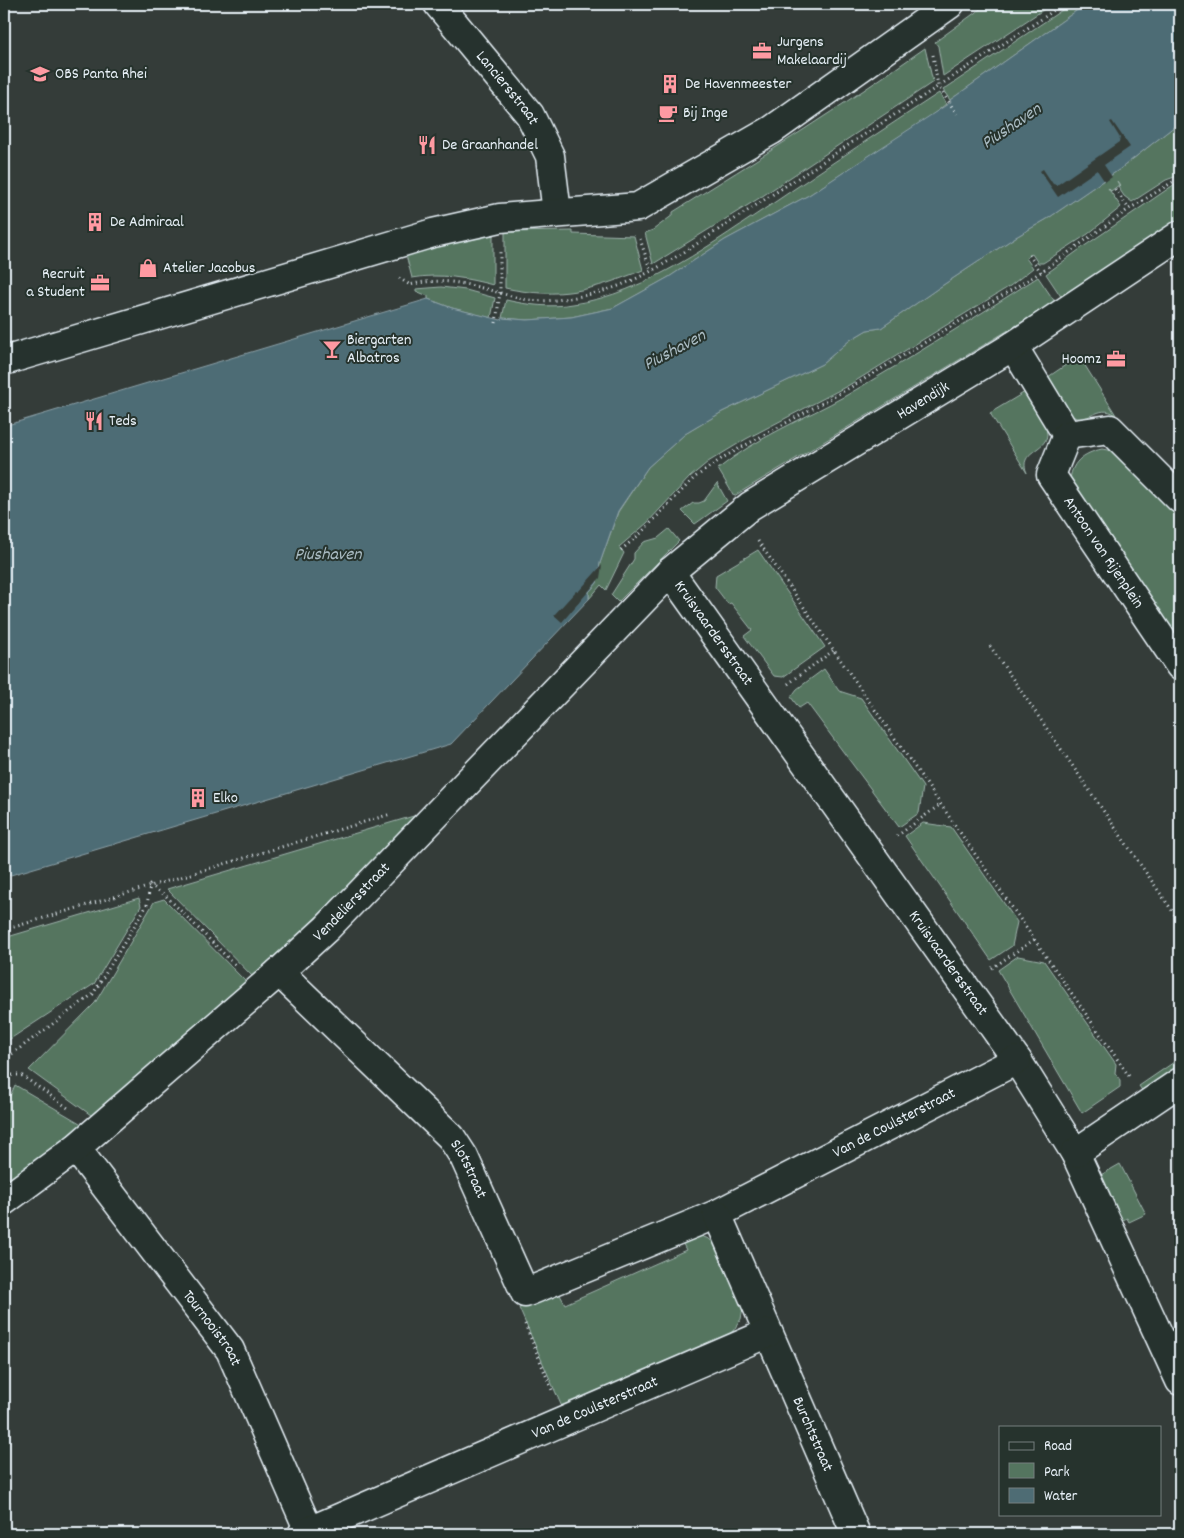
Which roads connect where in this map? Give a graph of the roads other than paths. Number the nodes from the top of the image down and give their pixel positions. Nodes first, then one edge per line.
1 (438, 4) edge
2 (950, 4) edge
3 (556, 213) junction
4 (1180, 235) edge
5 (1013, 346) junction
6 (4, 362) edge
7 (1067, 435) junction
8 (1180, 499) edge
9 (670, 572) junction
10 (1180, 666) edge
11 (269, 981) junction
12 (1017, 1060) junction
13 (1180, 1082) edge
14 (76, 1148) junction
15 (1076, 1153) junction
16 (4, 1201) edge
17 (717, 1214) junction
18 (525, 1293) joint
19 (768, 1333) junction
20 (1180, 1381) edge
21 (306, 1533) edge
22 (856, 1534) edge

1 - 3 street, Lanciersstraat
2 - 3 street
3 - 6 street
4 - 5 street, Havendijk
5 - 7 street
5 - 9 street, Havendijk
7 - 8 street
7 - 10 street, Antoon van Rijenplein
9 - 11 street, Vendeliersstraat
9 - 12 street, Kruisvaardersstraat
11 - 14 street, Vendeliersstraat
11 - 18 street, Slotstraat
12 - 15 street, Kruisvaardersstraat
12 - 17 street, Van de Coulsterstraat
13 - 15 street
14 - 16 street, Vendeliersstraat
14 - 21 street, Tournooistraat
15 - 20 street, Kruisvaardersstraat
17 - 18 street, Van de Coulsterstraat
17 - 19 street
19 - 21 street, Van de Coulsterstraat
19 - 22 street, Burchtstraat

